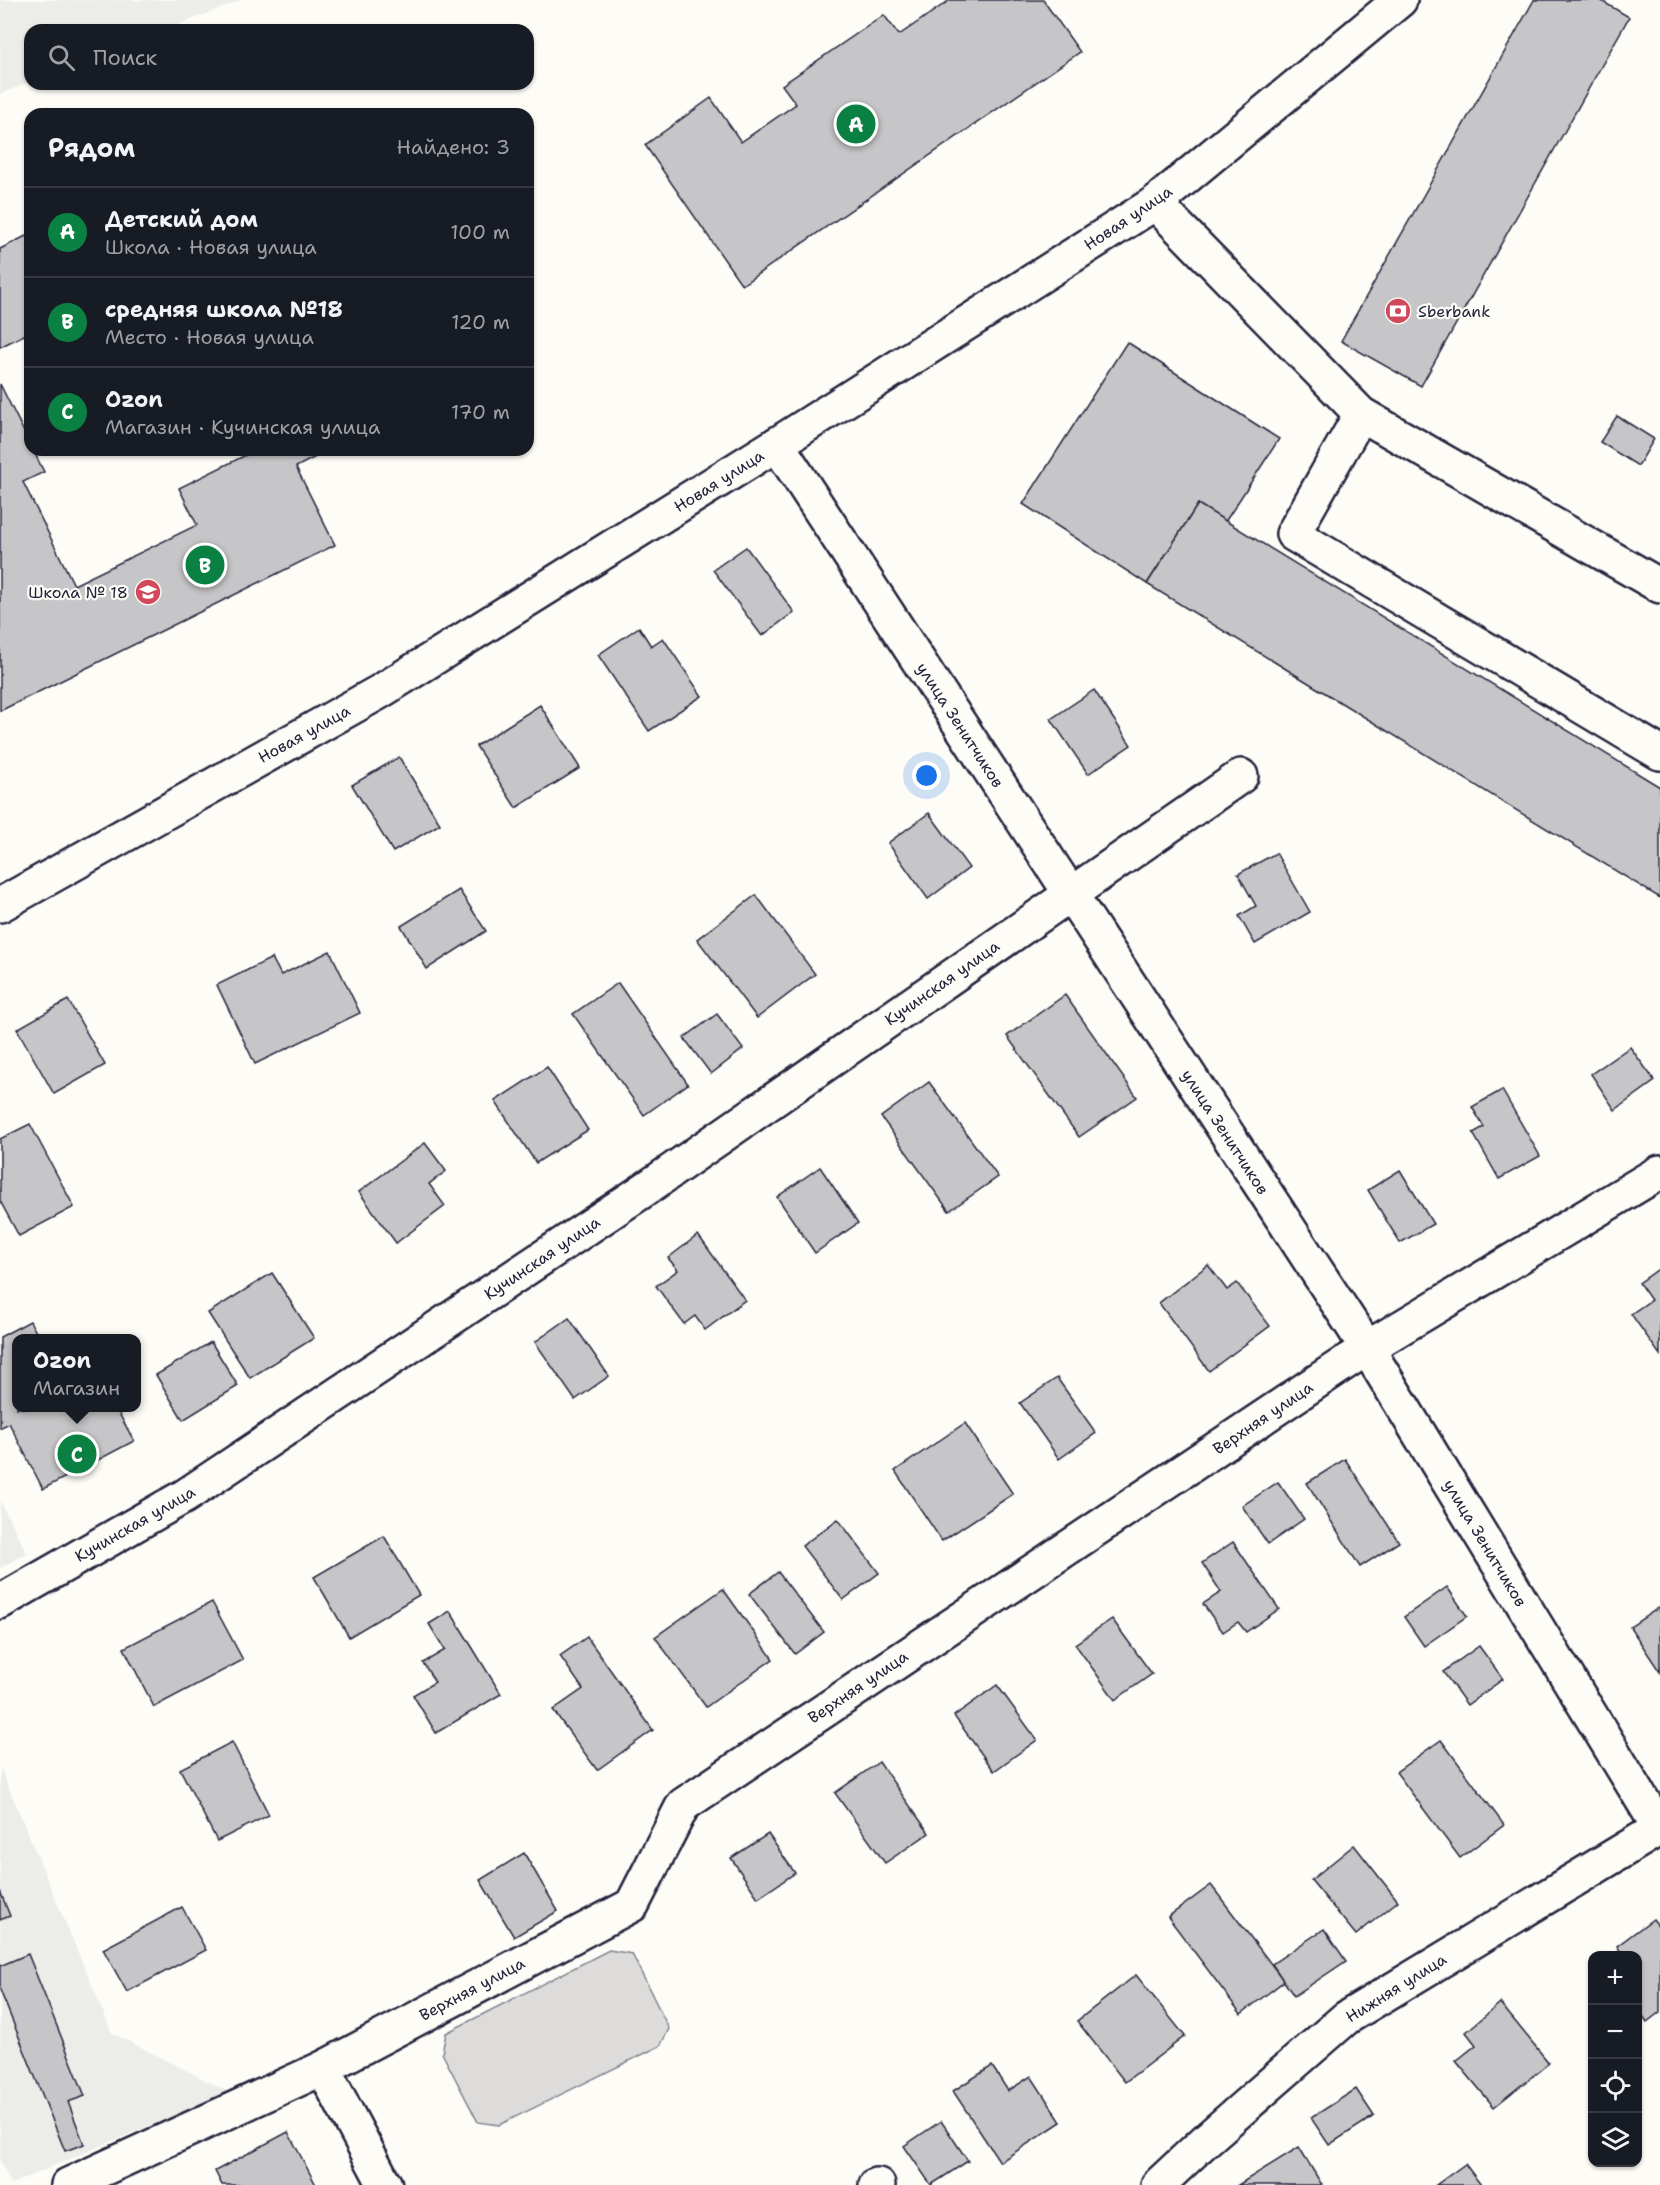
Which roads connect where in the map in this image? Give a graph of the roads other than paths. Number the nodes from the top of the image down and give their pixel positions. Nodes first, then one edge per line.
1 (1400, 0) edge
2 (1155, 203) junction
3 (1361, 414) junction
4 (777, 444) junction
5 (1660, 586) edge
6 (1660, 753) edge
7 (1241, 776) dead end
8 (1070, 895) junction
9 (0, 904) edge
10 (1660, 1172) edge
11 (1367, 1348) junction
12 (0, 1602) edge
13 (1660, 1828) edge
14 (323, 2068) junction
15 (68, 2185) edge
16 (385, 2185) edge
17 (1158, 2185) edge

1 - 2 street, Новая улица
2 - 3 street
2 - 4 street, Новая улица
3 - 5 street
3 - 6 street
4 - 8 street, улица Зенитчиков
4 - 9 street, Новая улица
7 - 8 street, Кучинская улица
8 - 11 street, улица Зенитчиков
8 - 12 street, Кучинская улица
10 - 11 street, Верхняя улица
11 - 13 street, улица Зенитчиков
11 - 14 street, Верхняя улица
13 - 17 street, Нижняя улица
14 - 15 street, Верхняя улица
14 - 16 street

